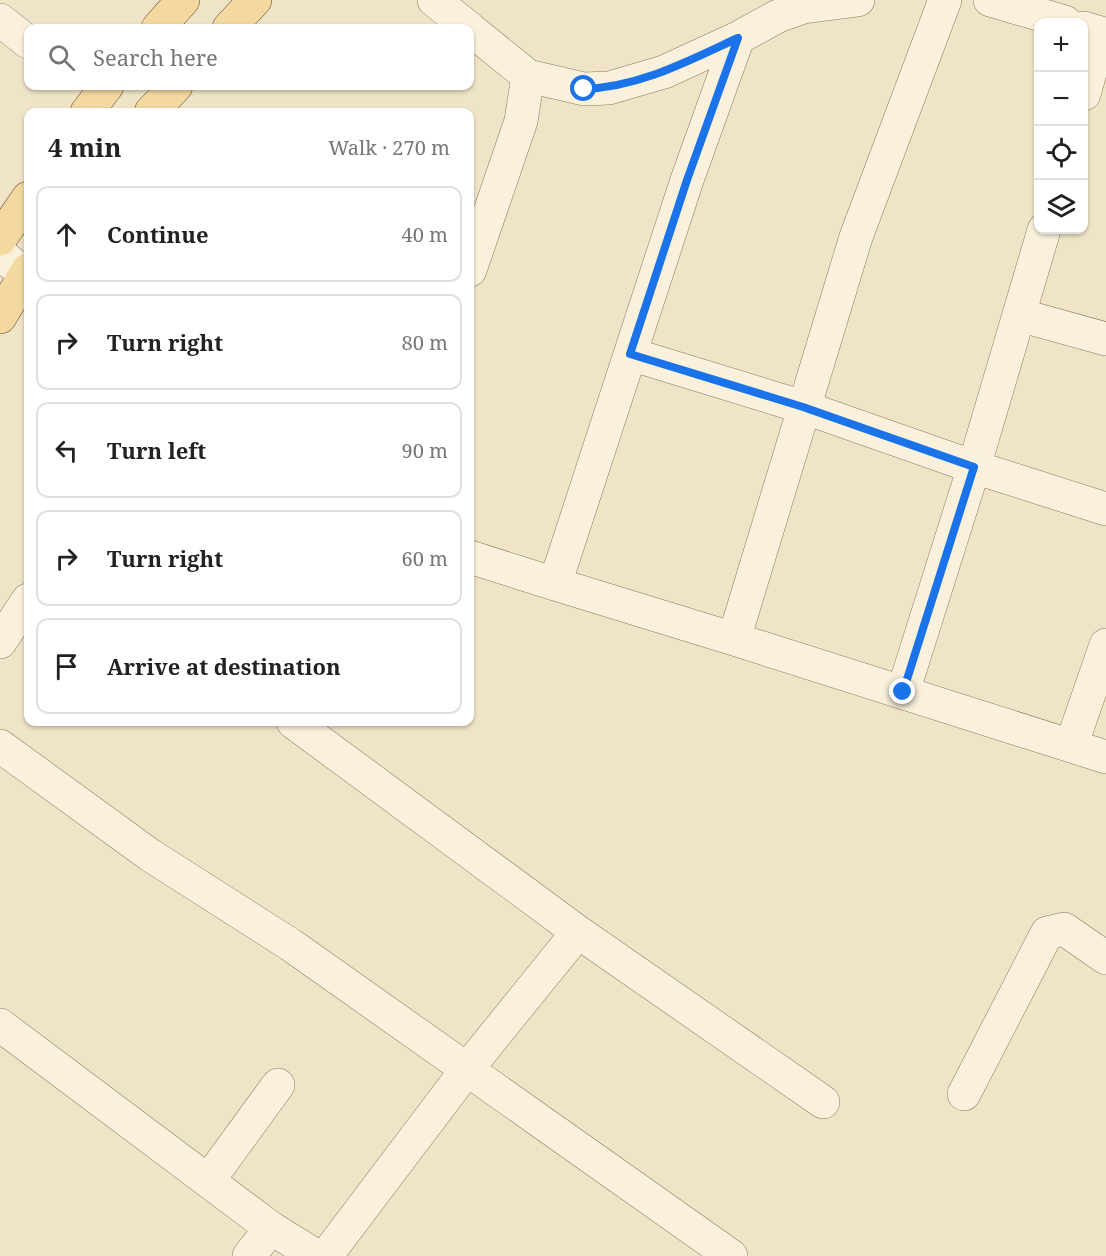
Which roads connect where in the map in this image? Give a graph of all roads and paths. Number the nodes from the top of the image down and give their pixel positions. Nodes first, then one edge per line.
1 (183, 0) edge
2 (255, 0) edge
3 (434, 0) edge
4 (858, 0) edge
5 (945, 0) edge
6 (990, 0) edge
7 (1051, 18) edge
8 (0, 20) edge
9 (162, 24) edge
10 (233, 24) edge
11 (463, 24) edge
12 (1097, 32) edge
13 (474, 33) edge
14 (738, 38) junction
15 (24, 39) edge
16 (1088, 72) edge
17 (528, 76) junction
18 (172, 90) edge
19 (155, 108) edge
20 (24, 204) edge
21 (1043, 234) edge
22 (0, 240) edge
23 (0, 253) edge
24 (474, 258) edge
25 (24, 273) edge
26 (24, 280) edge
27 (1019, 315) junction
28 (0, 317) edge
29 (1106, 339) edge
30 (630, 354) junction
31 (803, 407) junction
32 (974, 467) junction
33 (1106, 509) edge
34 (474, 558) edge
35 (555, 584) junction
36 (24, 606) edge
37 (734, 639) junction
38 (0, 642) edge
39 (1106, 645) edge
40 (903, 692) junction
41 (1098, 695) edge
42 (298, 726) edge
43 (0, 746) edge
44 (1071, 746) junction
45 (1106, 756) edge
46 (578, 932) junction
47 (1106, 958) edge
48 (0, 1025) edge
49 (468, 1068) junction
50 (278, 1085) dead end
51 (964, 1094) dead end
52 (823, 1102) dead end
53 (208, 1181) junction
54 (271, 1228) junction
55 (249, 1256) edge
56 (316, 1256) edge
57 (326, 1256) edge
58 (731, 1256) edge

1 - 9 main road
2 - 10 main road
3 - 11 street
4 - 14 street
5 - 31 street
6 - 7 street
8 - 15 street
12 - 16 street
13 - 17 street
14 - 17 street
14 - 30 street
17 - 24 street
18 - 19 main road
20 - 22 main road
21 - 27 street
23 - 25 street
26 - 28 main road
27 - 29 street
27 - 32 street
30 - 31 street
30 - 35 street
31 - 32 street
31 - 37 street
32 - 33 street
32 - 40 street
34 - 35 street
35 - 37 street
36 - 38 street
37 - 40 street
39 - 41 street
40 - 44 street
41 - 44 street
42 - 46 street
43 - 49 street
44 - 45 street
46 - 49 street
46 - 52 street
47 - 51 street
48 - 53 street
49 - 57 street
49 - 58 street
50 - 53 street
53 - 54 street
54 - 55 street
54 - 56 street

